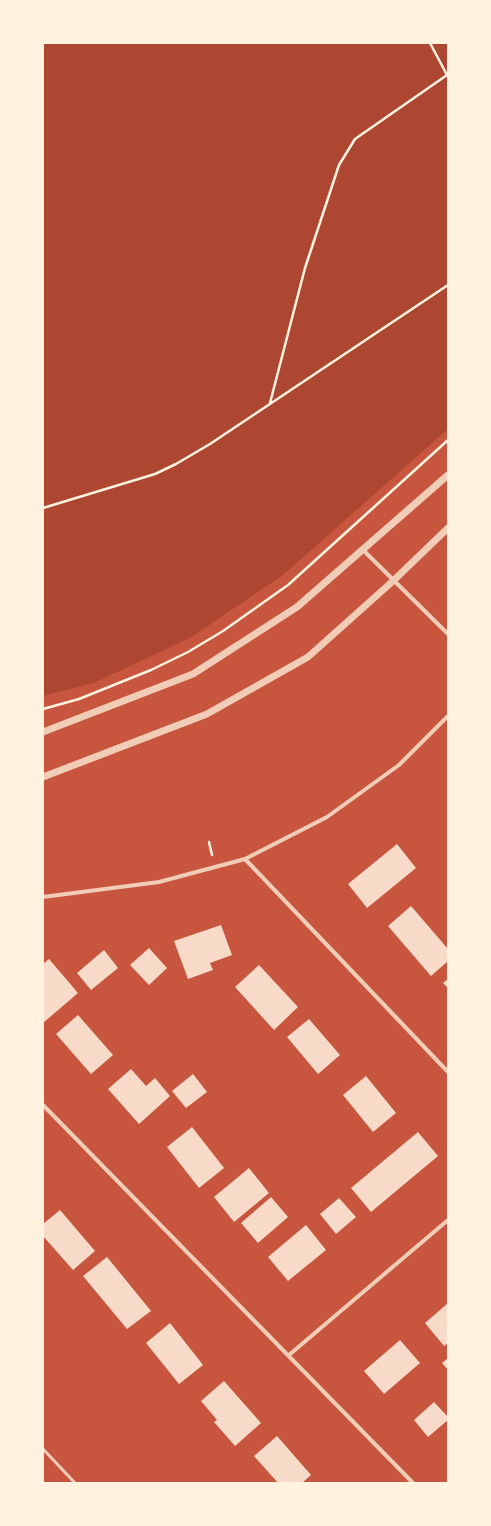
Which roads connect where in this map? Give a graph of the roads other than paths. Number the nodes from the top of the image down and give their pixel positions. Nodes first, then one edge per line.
1 (448, 475) edge
2 (448, 528) edge
3 (363, 550) junction
4 (393, 581) junction
5 (448, 634) edge
6 (448, 716) edge
7 (43, 732) edge
8 (43, 777) edge
9 (245, 859) junction
10 (43, 897) edge
11 (448, 1072) edge
12 (43, 1105) edge
13 (448, 1220) edge
14 (289, 1355) junction
15 (43, 1449) edge
16 (75, 1483) edge
17 (413, 1483) edge

1 - 3 street
2 - 4 street
3 - 4 street
3 - 7 street
4 - 5 street
4 - 8 street
6 - 9 street
9 - 10 street
9 - 11 street
12 - 14 street
13 - 14 street
14 - 17 street
15 - 16 lane

